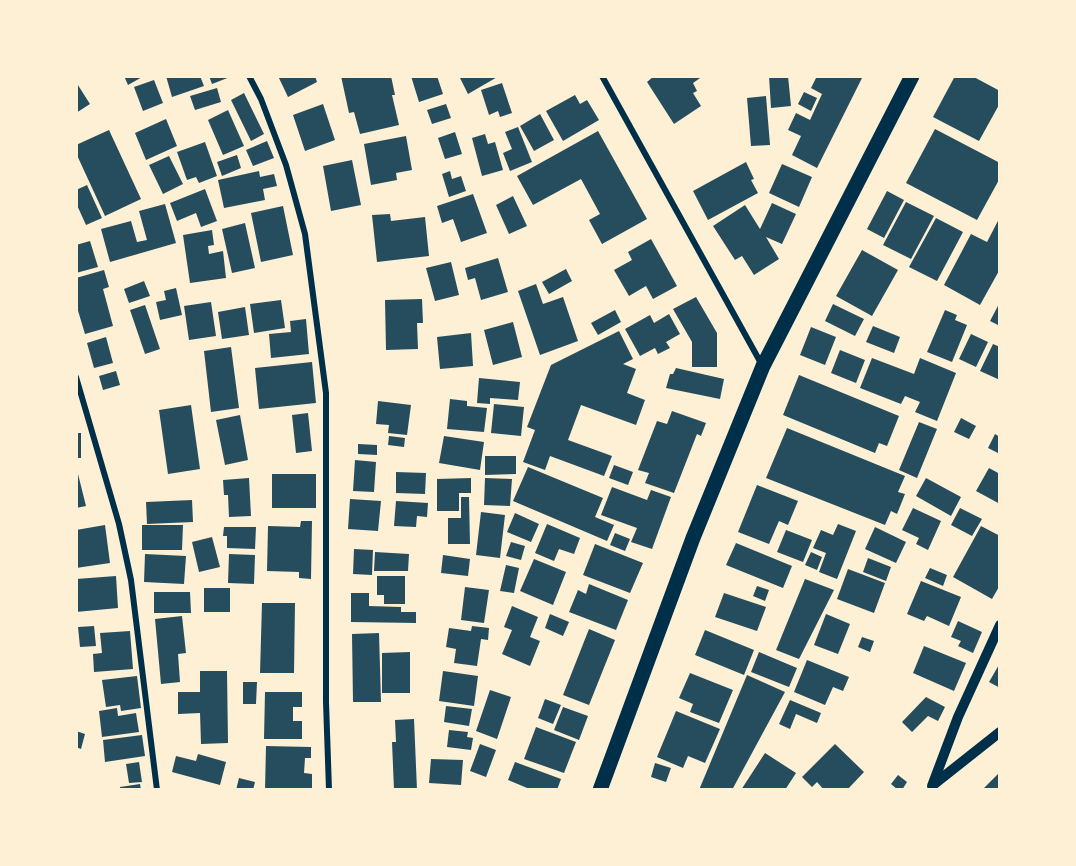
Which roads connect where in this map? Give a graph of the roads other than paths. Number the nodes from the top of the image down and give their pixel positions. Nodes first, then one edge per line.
1 (249, 76) edge
2 (602, 76) edge
3 (912, 76) edge
4 (762, 366) junction
5 (76, 377) edge
6 (999, 625) edge
7 (999, 732) edge
8 (930, 788) edge
9 (157, 789) edge
10 (329, 789) edge
11 (600, 789) edge

1 - 10 street
2 - 4 street
3 - 4 main road
4 - 11 main road
5 - 9 street
6 - 8 street
7 - 8 street

